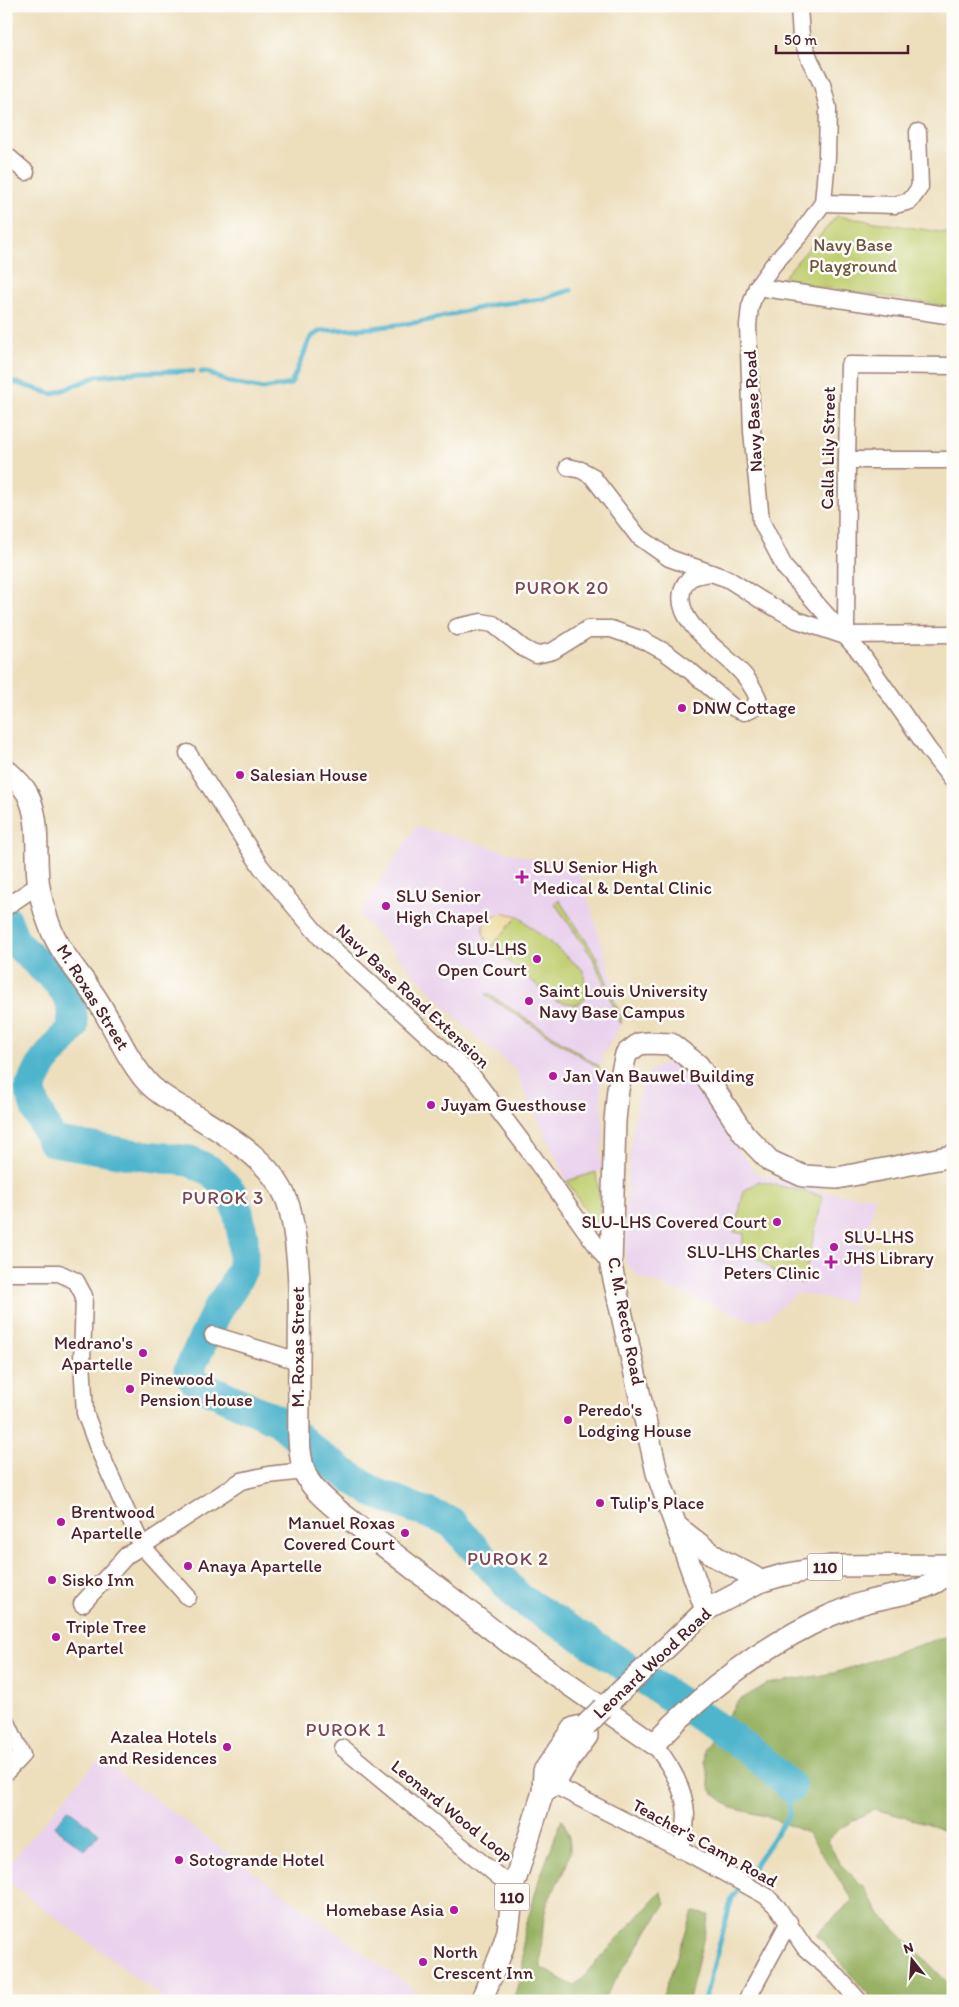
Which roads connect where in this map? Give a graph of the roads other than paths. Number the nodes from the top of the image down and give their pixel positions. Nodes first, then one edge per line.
1 (799, 6) edge
2 (918, 132) dead end
3 (6, 155) edge
4 (26, 172) dead end
5 (823, 203) junction
6 (757, 287) junction
7 (953, 316) edge
8 (953, 366) edge
9 (846, 460) junction
10 (953, 460) edge
11 (568, 467) dead end
12 (711, 573) junction
13 (457, 627) dead end
14 (953, 634) edge
15 (846, 635) junction
16 (188, 753) dead end
17 (6, 770) edge
18 (953, 781) edge
19 (38, 885) junction
20 (6, 907) edge
21 (953, 1156) edge
22 (611, 1266) junction
23 (6, 1272) edge
24 (213, 1335) dead end
25 (298, 1361) junction
26 (304, 1471) junction
27 (676, 1526) junction
28 (142, 1546) junction
29 (953, 1565) edge
30 (758, 1582) junction
31 (188, 1597) dead end
32 (82, 1604) dead end
33 (705, 1612) junction
34 (6, 1720) edge
35 (654, 1744) junction
36 (343, 1748) dead end
37 (6, 1772) edge
38 (549, 1789) junction
39 (680, 1850) junction
40 (514, 1884) junction
41 (788, 1922) junction
42 (481, 2001) edge
43 (746, 2001) edge
44 (860, 2001) edge

1 - 5 street
2 - 5 street
3 - 4 street
5 - 6 street, Navy Base Road
6 - 7 street
6 - 15 street, Navy Base Road
8 - 9 street, Calla Lily Street
9 - 10 street
9 - 15 street, Calla Lily Street
11 - 12 street
12 - 13 street
12 - 15 street
14 - 15 street
15 - 18 street, Navy Base Road
16 - 22 street, Navy Base Road Extension
17 - 19 main road, M. Roxas Street
19 - 20 street
19 - 25 main road, M. Roxas Street
21 - 22 main road, C. M. Recto Road
22 - 27 main road, C. M. Recto Road
23 - 28 street
24 - 25 street
25 - 26 main road, M. Roxas Street
26 - 28 street
26 - 35 main road, M. Roxas Street
27 - 30 main road
27 - 33 main road, C. M. Recto Road
28 - 31 street
28 - 32 street
29 - 30 main road, Leonard Wood Road / 110
29 - 35 main road
30 - 33 main road, Leonard Wood Road / 110
33 - 38 main road, Leonard Wood Road / 110, bridge
34 - 37 street
35 - 39 street, M. Roxas Street
36 - 40 street, Leonard Wood Loop
38 - 39 street, Teacher's Camp Road
38 - 40 main road, Leonard Wood Road / 110
39 - 41 street, Teacher's Camp Road
40 - 42 main road, Leonard Wood Road / 110
41 - 43 street
41 - 44 street, Teacher's Camp Road

